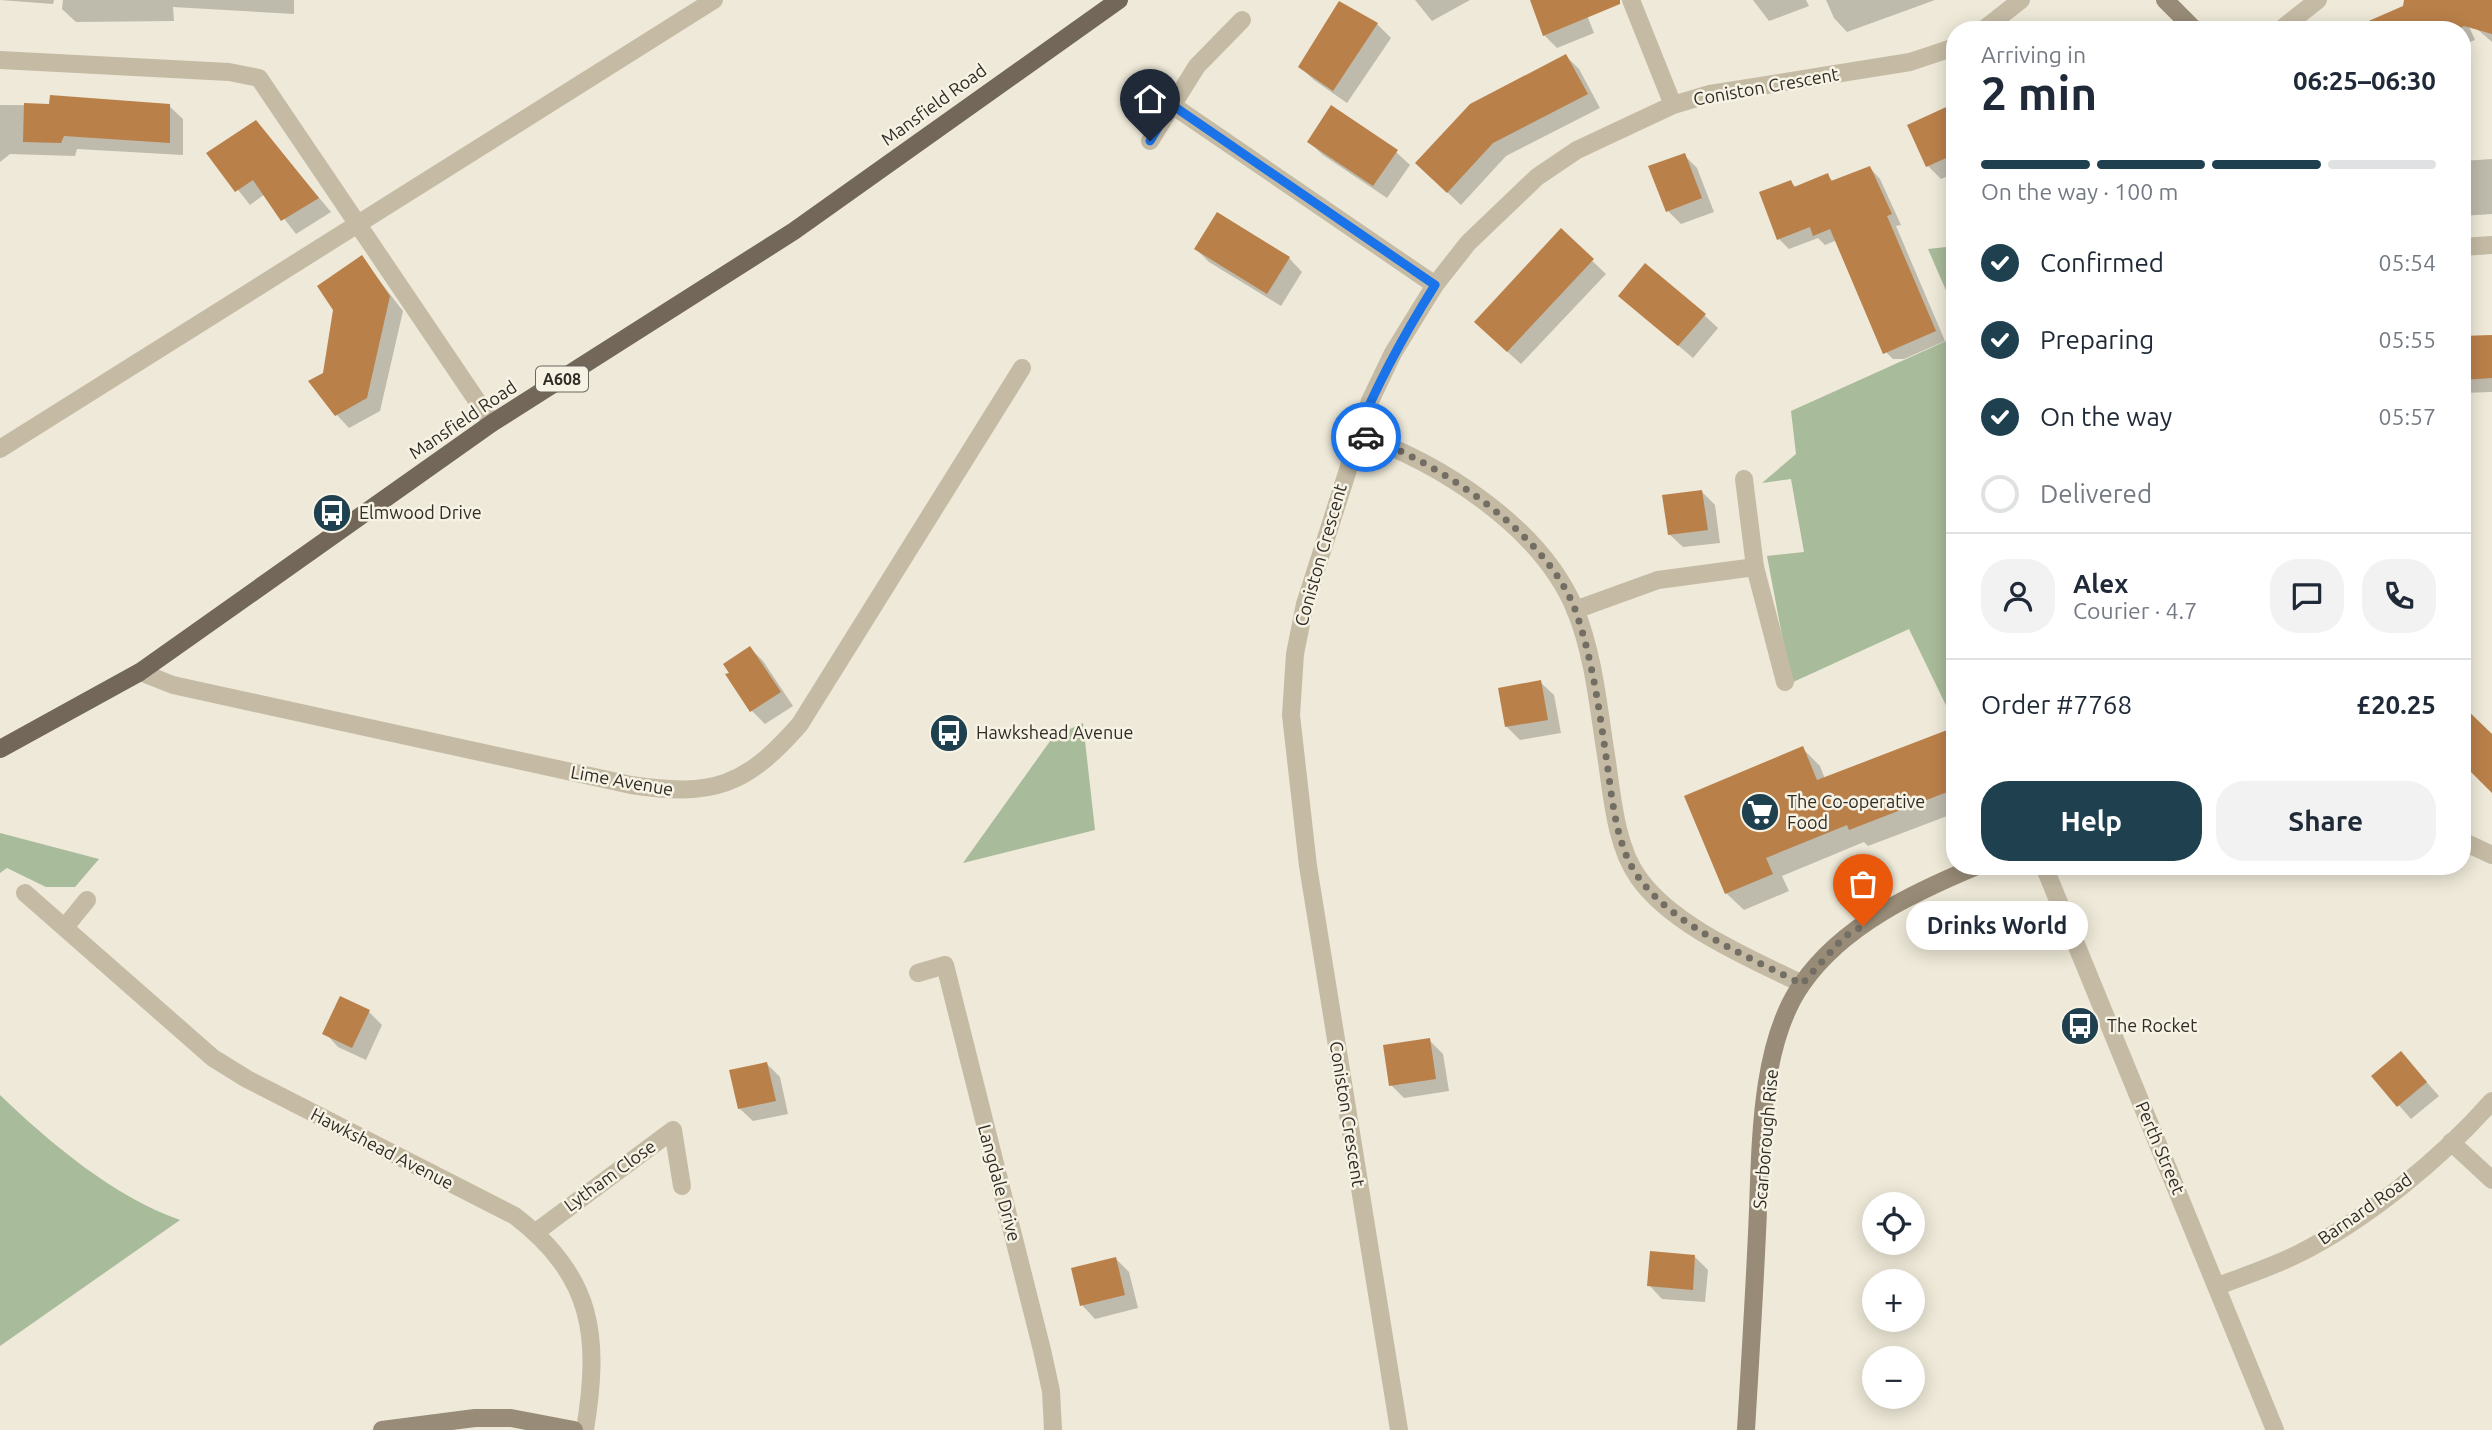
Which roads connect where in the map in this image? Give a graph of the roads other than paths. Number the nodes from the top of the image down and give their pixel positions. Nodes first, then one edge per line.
1 (714, 0) edge
2 (1119, 0) edge
3 (1631, 0) edge
4 (2021, 0) edge
5 (2165, 0) edge
6 (2318, 0) edge
7 (1242, 20) dead end
8 (1994, 21) edge
9 (2186, 21) edge
10 (2291, 21) edge
11 (1946, 50) edge
12 (0, 60) edge
13 (1172, 105) junction
14 (1673, 106) junction
15 (1150, 141) dead end
16 (356, 224) junction
17 (2492, 245) edge
18 (2471, 246) edge
19 (1435, 285) junction
20 (1022, 368) dead end
21 (492, 423) junction
22 (1357, 434) junction
23 (0, 449) edge
24 (1744, 479) dead end
25 (1755, 567) junction
26 (1575, 610) junction
27 (140, 672) junction
28 (1785, 682) dead end
29 (0, 749) edge
30 (2471, 845) edge
31 (2492, 855) edge
32 (1955, 875) edge
33 (2048, 875) edge
34 (25, 893) dead end
35 (87, 900) dead end
36 (65, 927) junction
37 (918, 973) dead end
38 (1802, 984) junction
39 (2492, 1101) edge
40 (2451, 1142) junction
41 (2492, 1180) edge
42 (682, 1186) dead end
43 (536, 1232) junction
44 (2218, 1286) junction
45 (548, 1427) edge
46 (382, 1430) edge
47 (575, 1430) edge
48 (585, 1430) edge
49 (1053, 1430) edge
50 (1399, 1430) edge
51 (1746, 1430) edge
52 (2275, 1430) edge

1 - 16 street
2 - 21 main road, Mansfield Road / A608
3 - 14 street
4 - 8 street
5 - 9 street
6 - 10 street
7 - 13 street
11 - 14 street, Coniston Crescent
12 - 16 street
13 - 15 street
13 - 19 street
14 - 19 street, Coniston Crescent
16 - 21 street
16 - 23 street
17 - 18 street
19 - 22 street, Coniston Crescent
20 - 27 street, Lime Avenue
21 - 27 main road, Mansfield Road / A608
22 - 26 street
22 - 50 street, Coniston Crescent
24 - 25 street
25 - 26 street
25 - 28 street
26 - 38 street
27 - 29 main road, Mansfield Road / A608
30 - 31 street
32 - 38 street, Scarborough Rise
33 - 44 street, Perth Street
34 - 36 street, Hawkshead Avenue
35 - 36 street
36 - 43 street, Hawkshead Avenue
37 - 49 street, Langdale Drive
38 - 51 street, Scarborough Rise
39 - 40 street, Barnard Road
40 - 41 street
40 - 44 street, Barnard Road
42 - 43 street, Lytham Close
43 - 48 street, Hawkshead Avenue
44 - 52 street, Perth Street
45 - 46 street
45 - 47 street

